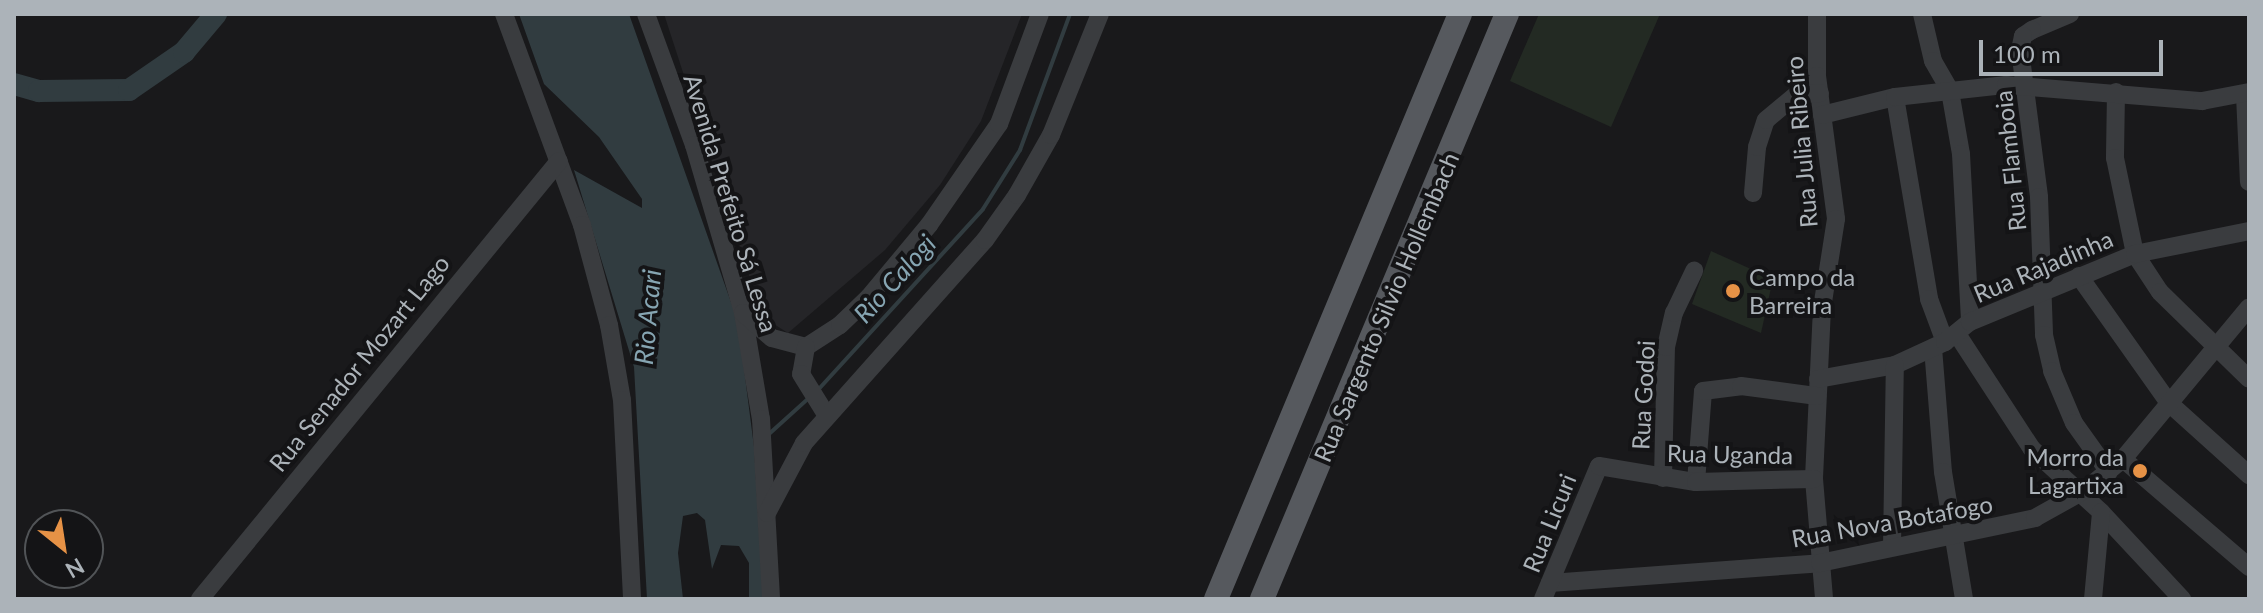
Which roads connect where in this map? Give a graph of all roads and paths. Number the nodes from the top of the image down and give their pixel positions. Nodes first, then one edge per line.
1 (504, 14) edge
2 (646, 14) edge
3 (1040, 14) edge
4 (1100, 14) edge
5 (1460, 14) edge
6 (1507, 14) edge
7 (1817, 14) edge
8 (1922, 14) edge
9 (2070, 14) edge
10 (2027, 86) junction
11 (1950, 91) junction
12 (2116, 92) junction
13 (1820, 93) junction
14 (2247, 94) edge
15 (1895, 97) junction
16 (1822, 115) junction
17 (559, 161) junction
18 (2249, 182) edge
19 (1753, 193) dead end
20 (2249, 231) edge
21 (2135, 254) junction
22 (1355, 266) junction
23 (1694, 271) dead end
24 (2079, 276) junction
25 (1396, 282) junction
26 (2042, 291) junction
27 (2249, 307) edge
28 (743, 313) junction
29 (1951, 337) junction
30 (806, 347) junction
31 (2215, 349) junction
32 (1895, 365) junction
33 (2249, 379) edge
34 (1818, 387) junction
35 (2169, 403) junction
36 (827, 416) junction
37 (1599, 466) joint
38 (2116, 466) junction
39 (2249, 475) edge
40 (1663, 478) junction
41 (1814, 479) junction
42 (1696, 482) junction
43 (2076, 495) junction
44 (2101, 512) junction
45 (767, 513) junction
46 (1951, 532) junction
47 (1892, 547) junction
48 (1820, 563) junction
49 (2249, 567) edge
50 (1547, 591) edge
51 (200, 599) edge
52 (632, 599) edge
53 (771, 599) edge
54 (1216, 599) edge
55 (1262, 599) edge
56 (1824, 599) edge
57 (1964, 599) edge
58 (2093, 599) edge
59 (2182, 599) edge

1 - 17 street
2 - 28 street, Avenida Prefeito Sá Lessa
3 - 30 street
4 - 36 street
5 - 22 main road, Rua Sargento Silvio Hollembach
6 - 25 main road, Rua Sargento Silvio Hollembach
7 - 13 street, Rua Julia Ribeiro
8 - 11 street
9 - 10 street, Rua Flamboia
10 - 11 street
10 - 12 street
10 - 26 street, Rua Flamboia
11 - 15 street
11 - 29 street
12 - 14 street
12 - 21 street
13 - 16 street, Rua Julia Ribeiro
13 - 19 street
14 - 18 street
15 - 16 street
15 - 29 street
16 - 34 street, Rua Julia Ribeiro
17 - 51 street, Rua Senador Mozart Lago
17 - 52 street
20 - 21 street, Rua Rajadinha
21 - 24 street, Rua Rajadinha
21 - 31 street
22 - 25 main road
22 - 54 main road, Rua Sargento Silvio Hollembach
23 - 40 street, Rua Godoi
24 - 26 street, Rua Rajadinha
24 - 35 street
25 - 55 main road, Rua Sargento Silvio Hollembach
26 - 29 street, Rua Rajadinha
26 - 38 street, Rua Flamboia
27 - 31 street, Rua Nova Botafogo
28 - 30 street
28 - 45 street, Avenida Prefeito Sá Lessa
29 - 32 street, Rua Rajadinha
29 - 43 street
29 - 46 street
30 - 36 street
31 - 33 street
31 - 35 street, Rua Nova Botafogo
32 - 34 street, Rua Rajadinha
32 - 47 street
34 - 41 street, Rua Julia Ribeiro
34 - 42 street, Rua Rajadinha
35 - 38 street, Rua Nova Botafogo
35 - 39 street
36 - 45 street
37 - 40 street, Rua Uganda
37 - 50 street, Rua Licuri
38 - 43 street, Rua Nova Botafogo
38 - 49 street, Rua Flamboia
40 - 42 street, Rua Uganda
41 - 42 street, Rua Uganda
41 - 48 street, Rua Julia Ribeiro
43 - 44 street
43 - 46 street, Rua Nova Botafogo
44 - 58 street
44 - 59 street
45 - 53 street, Avenida Prefeito Sá Lessa
46 - 47 street, Rua Nova Botafogo
46 - 57 street
47 - 48 street, Rua Nova Botafogo
48 - 50 street, Rua Nova Botafogo
48 - 56 street, Rua Julia Ribeiro

